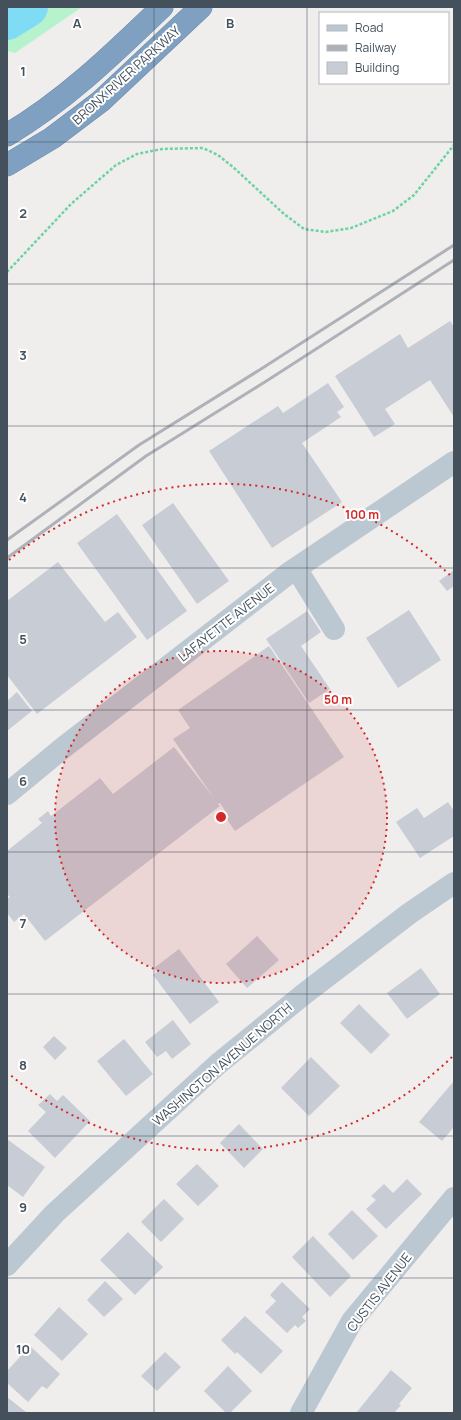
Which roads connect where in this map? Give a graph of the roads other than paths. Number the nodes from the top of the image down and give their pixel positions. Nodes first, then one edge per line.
1 (162, 7) edge
2 (201, 7) edge
3 (7, 135) edge
4 (7, 165) edge
5 (454, 462) edge
6 (296, 568) junction
7 (334, 629) dead end
8 (7, 794) edge
9 (454, 883) edge
10 (454, 1198) edge
11 (7, 1265) edge
12 (301, 1413) edge

1 - 3 highway, BRONX RIVER PARKWAY
2 - 4 highway, BRONX RIVER PARKWAY
5 - 6 street, LAFAYETTE AVENUE
6 - 7 street
6 - 8 street, LAFAYETTE AVENUE
9 - 11 street, WASHINGTON AVENUE NORTH
10 - 12 street, CUSTIS AVENUE

